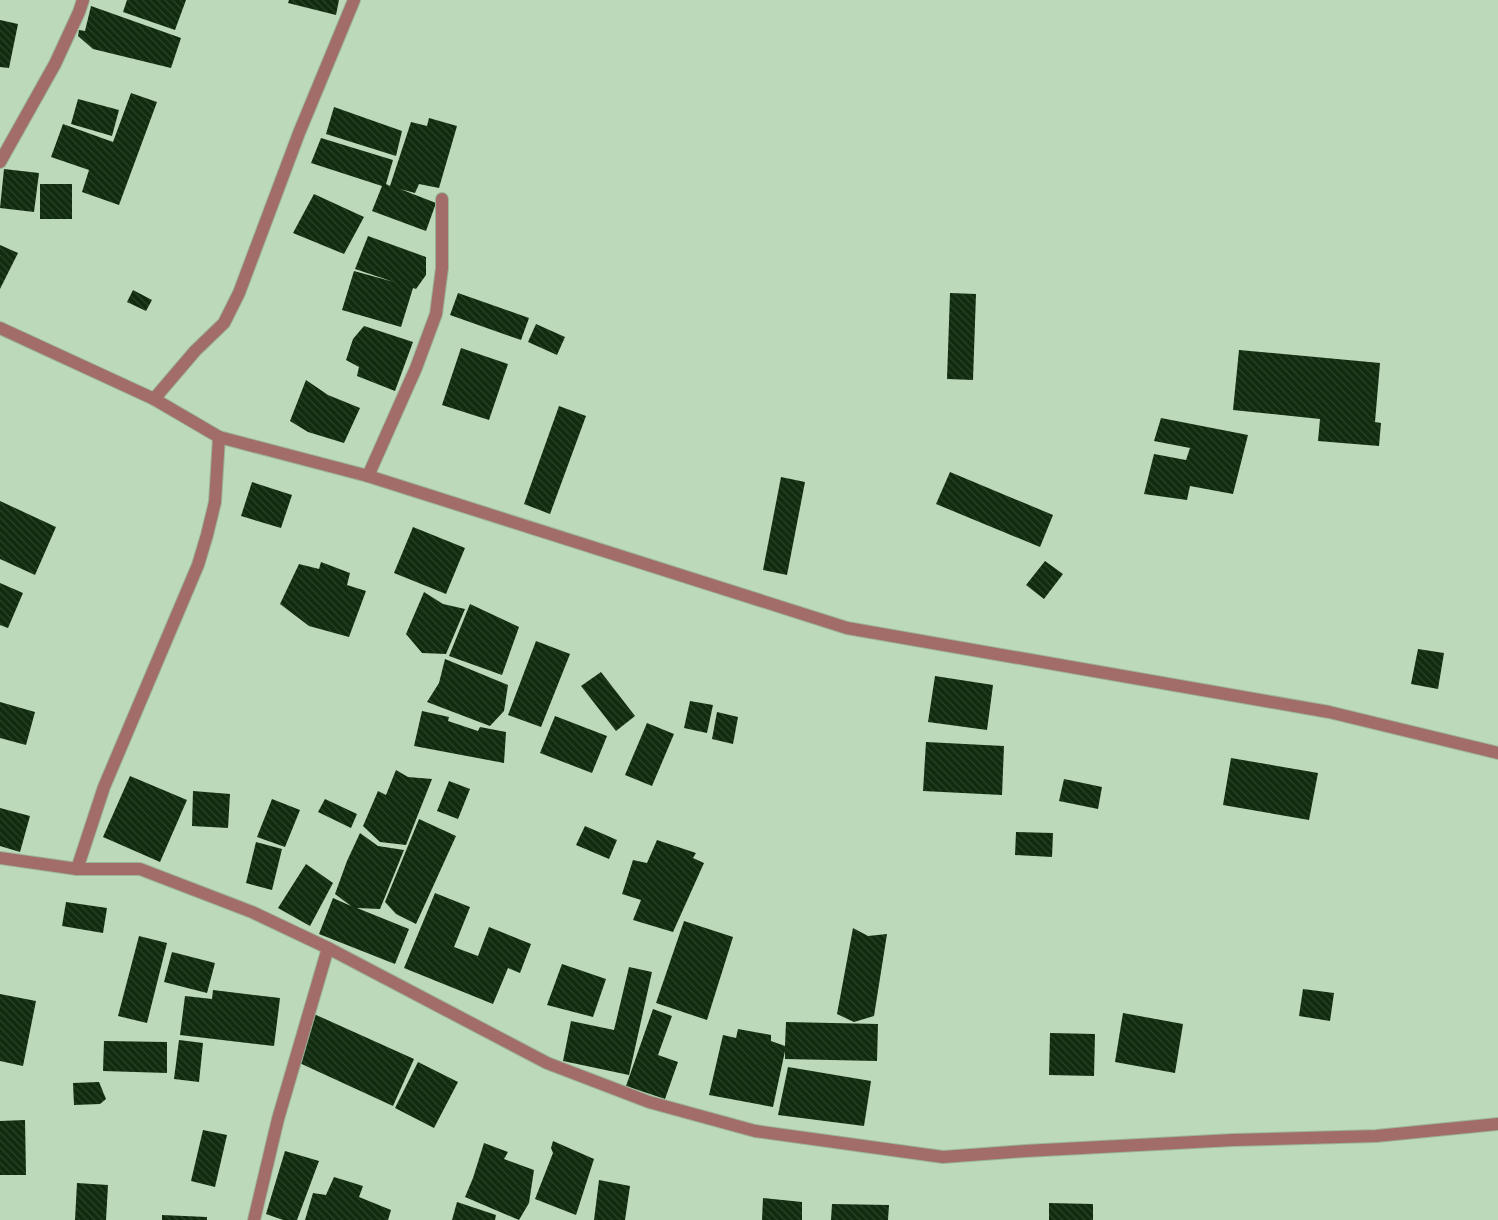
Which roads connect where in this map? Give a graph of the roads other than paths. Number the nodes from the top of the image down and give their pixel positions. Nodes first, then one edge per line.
1 (83, 0) edge
2 (354, 0) edge
3 (0, 162) edge
4 (442, 199) dead end
5 (0, 328) edge
6 (154, 399) junction
7 (219, 437) junction
8 (368, 476) junction
9 (1498, 753) edge
10 (0, 858) edge
11 (77, 869) junction
12 (328, 948) junction
13 (1498, 1124) edge
14 (254, 1220) edge

1 - 3 street
2 - 6 street
4 - 8 street
5 - 6 street
6 - 7 street
7 - 8 street
7 - 11 street
8 - 9 street
10 - 11 street
11 - 12 street
12 - 13 street
12 - 14 street

